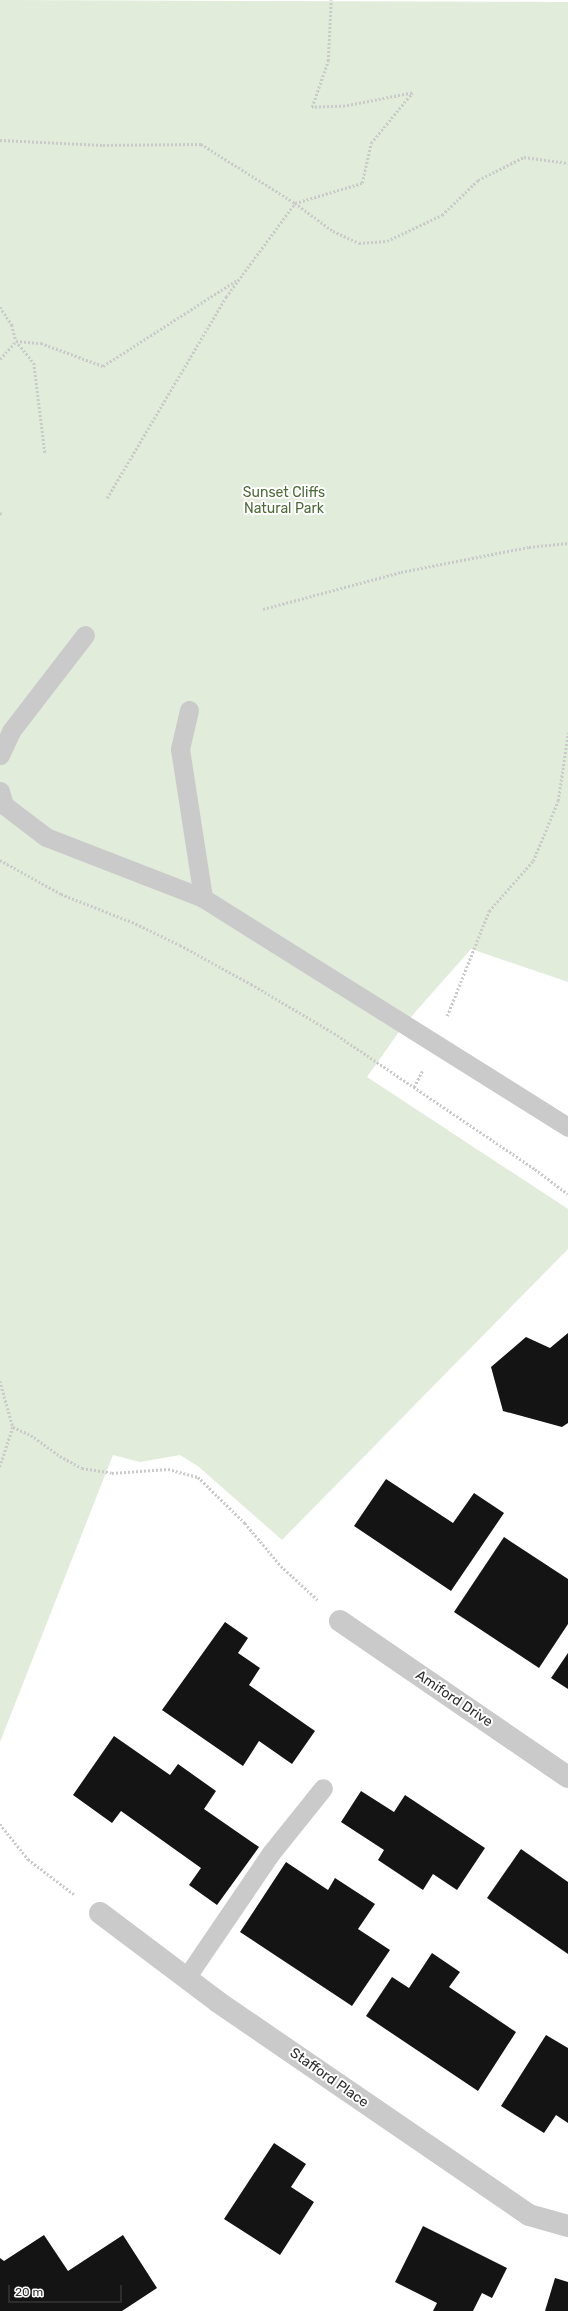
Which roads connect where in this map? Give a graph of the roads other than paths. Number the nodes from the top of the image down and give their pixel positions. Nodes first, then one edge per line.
1 (85, 635) dead end
2 (189, 710) dead end
3 (0, 755) edge
4 (0, 791) edge
5 (203, 898) junction
6 (568, 1127) edge
7 (340, 1621) road end
8 (568, 1777) edge
9 (323, 1788) dead end
10 (100, 1913) road end
11 (186, 1978) junction
12 (568, 2226) edge

1 - 3 lane
2 - 5 lane
4 - 5 lane
5 - 6 lane
7 - 8 street, Amiford Drive
9 - 11 lane
10 - 11 street, Stafford Place
11 - 12 street, Stafford Place

